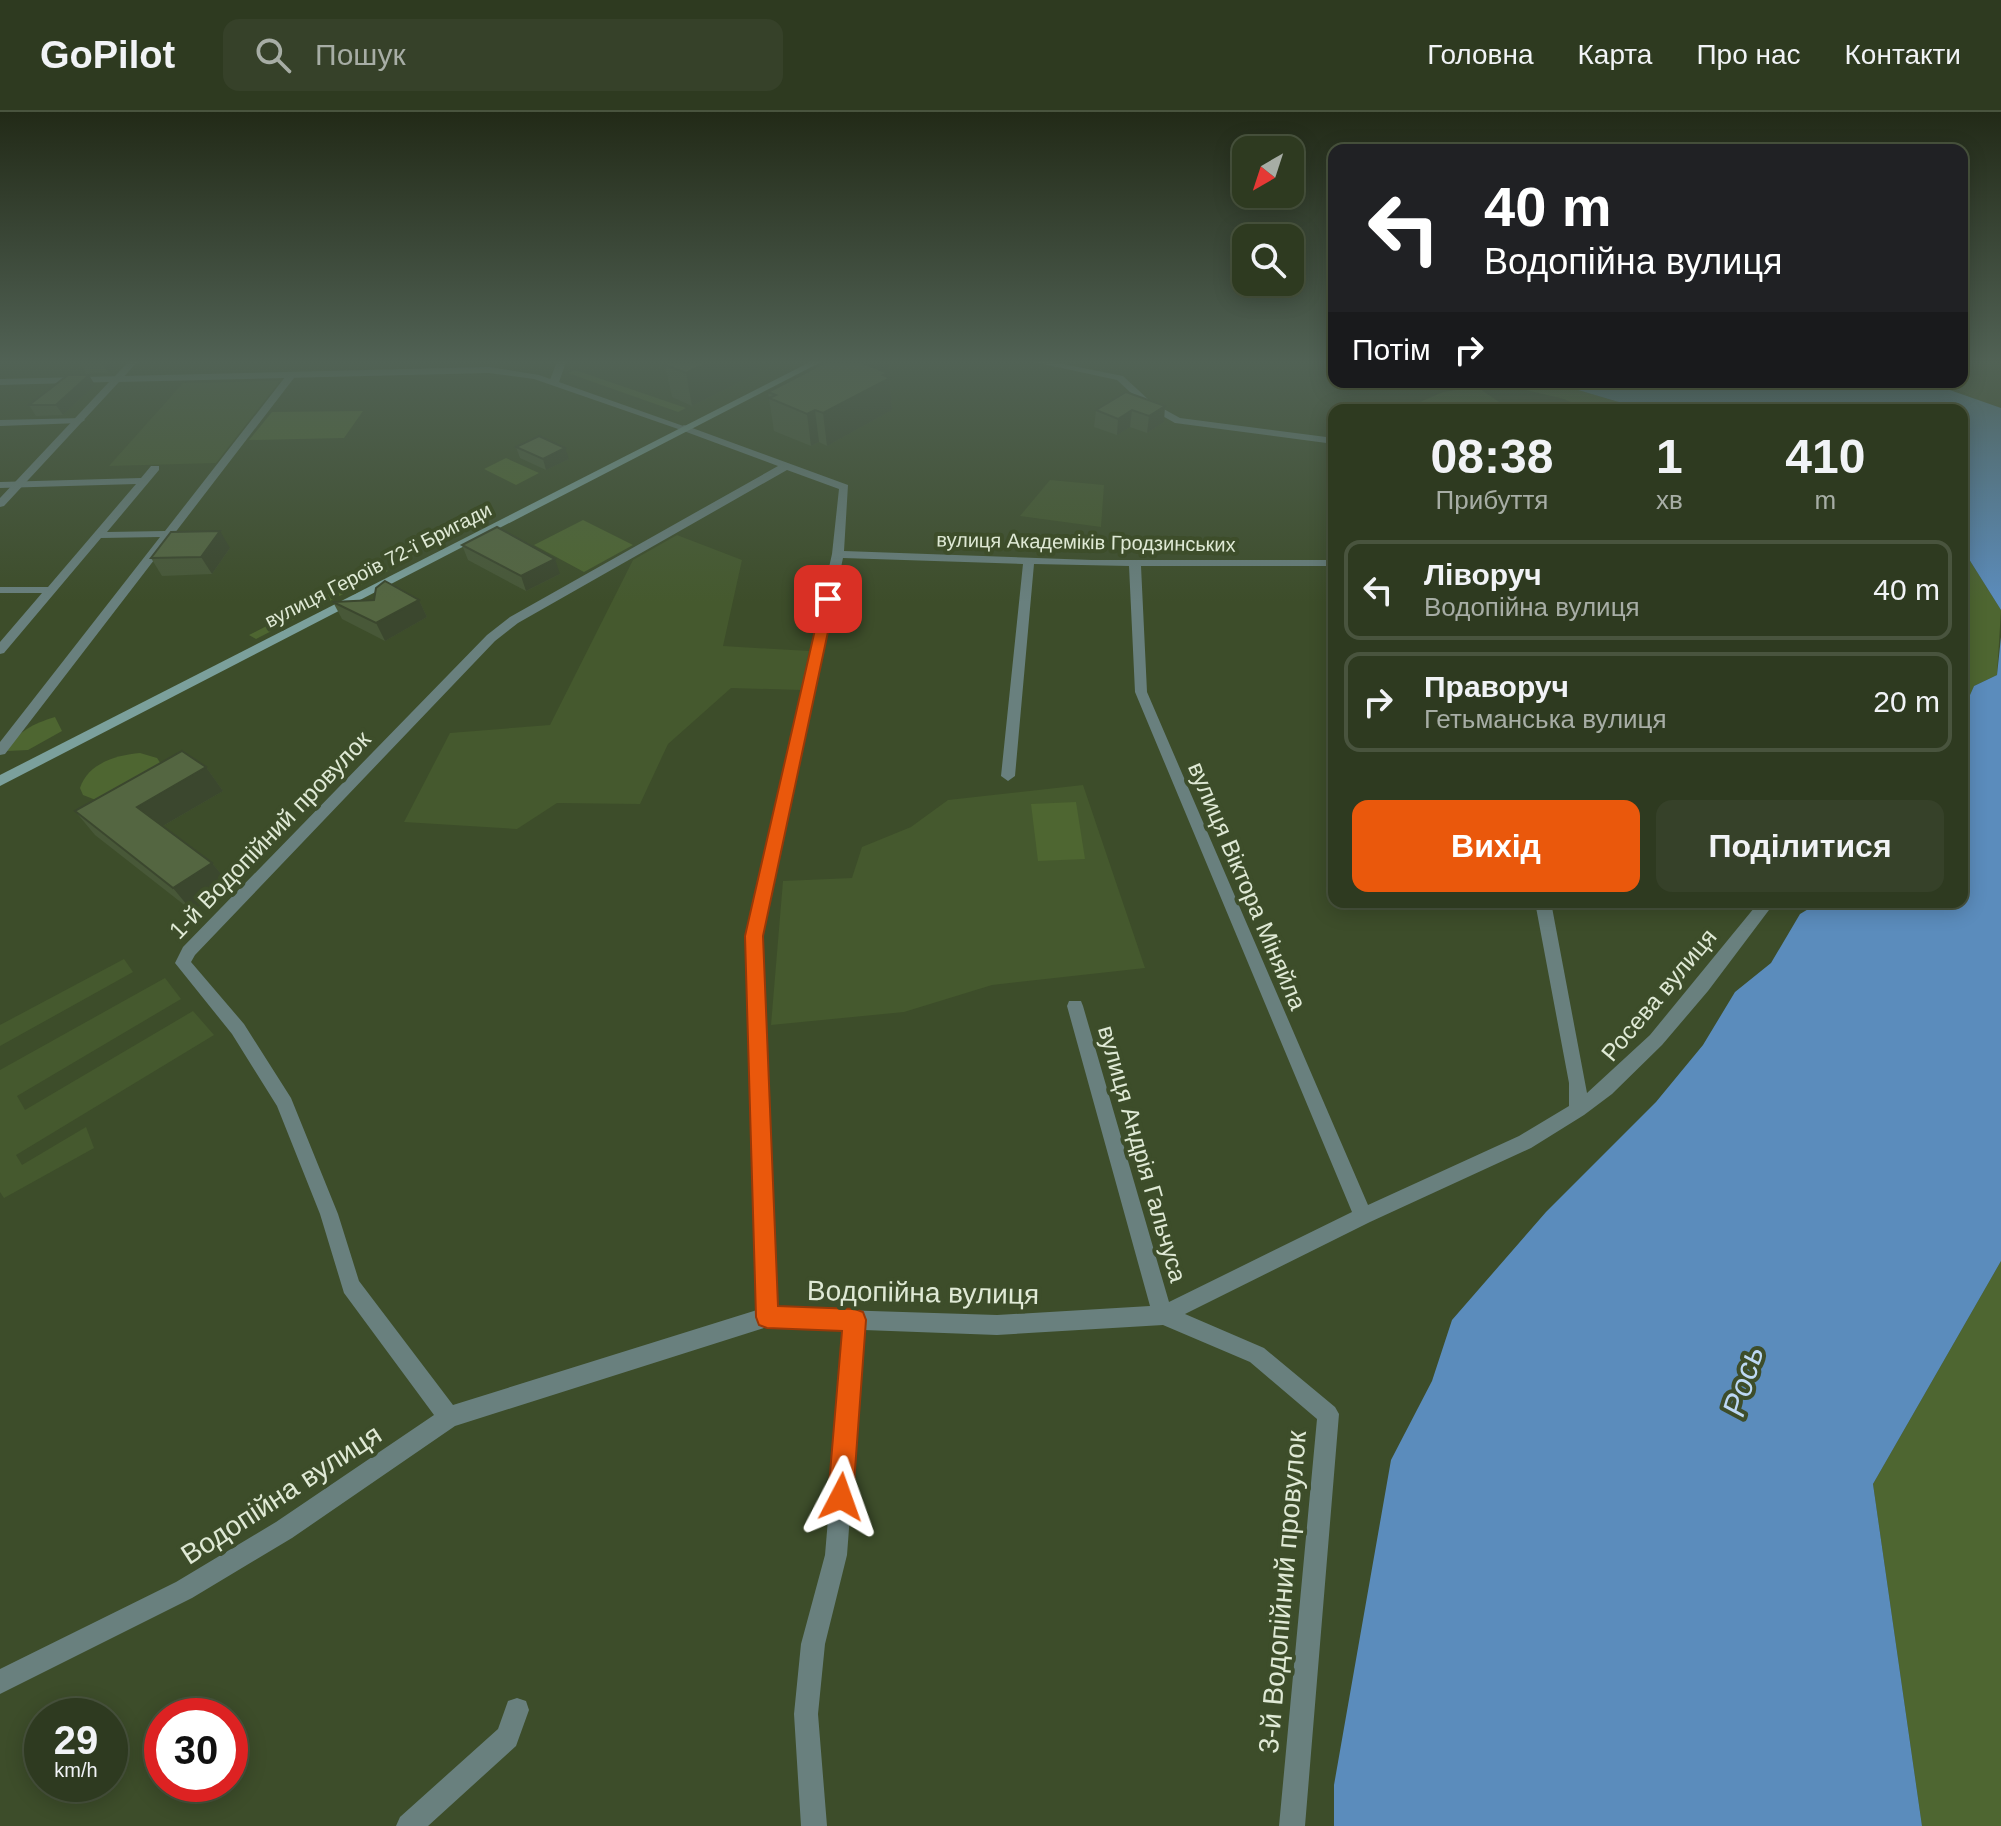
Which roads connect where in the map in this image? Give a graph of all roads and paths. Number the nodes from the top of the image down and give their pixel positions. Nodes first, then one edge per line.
1 (59, 442) edge
2 (239, 442) edge
3 (657, 442) edge
4 (722, 442) edge
5 (786, 466) junction
6 (155, 468) dead end
7 (144, 481) junction
8 (0, 485) edge
9 (19, 485) junction
10 (0, 504) edge
11 (168, 534) junction
12 (98, 535) junction
13 (838, 554) junction
14 (1029, 561) junction
15 (1135, 563) junction
16 (1328, 563) edge
17 (0, 590) edge
18 (51, 590) junction
19 (0, 650) edge
20 (0, 751) edge
21 (1008, 776) dead end
22 (0, 781) edge
23 (1544, 908) edge
24 (1762, 908) edge
25 (1075, 1006) dead end
26 (1578, 1110) junction
27 (1363, 1216) junction
28 (1163, 1315) junction
29 (767, 1317) junction
30 (855, 1320) junction
31 (449, 1417) junction
32 (0, 1682) edge
33 (517, 1710) dead end
34 (409, 1826) edge
35 (814, 1826) edge
36 (1292, 1826) edge

1 - 9 street
2 - 11 street
3 - 22 main road, вулиця Героїв 72-ї Бригади
4 - 5 street
5 - 13 street
5 - 31 street, 1-й Водопійний провулок
6 - 7 street
7 - 9 street
7 - 12 street
8 - 9 street
9 - 10 street
11 - 12 street
11 - 20 street
12 - 18 street
13 - 14 street, вулиця Академіків Гродзинських
13 - 29 street
14 - 15 street, вулиця Академіків Гродзинських
14 - 21 street
15 - 16 street, вулиця Академіків Гродзинських
15 - 27 street, вулиця Віктора Міняйла
17 - 18 street
18 - 19 street
23 - 26 street
24 - 26 street, Росева вулиця
25 - 28 street, вулиця Андрія Гальчуса
26 - 27 street, Водопійна вулиця
27 - 28 street, Водопійна вулиця
28 - 30 street, Водопійна вулиця
28 - 36 street, 3-й Водопійний провулок
29 - 30 street, Водопійна вулиця
29 - 31 street, Водопійна вулиця
30 - 35 street
31 - 32 street, Водопійна вулиця
33 - 34 street

